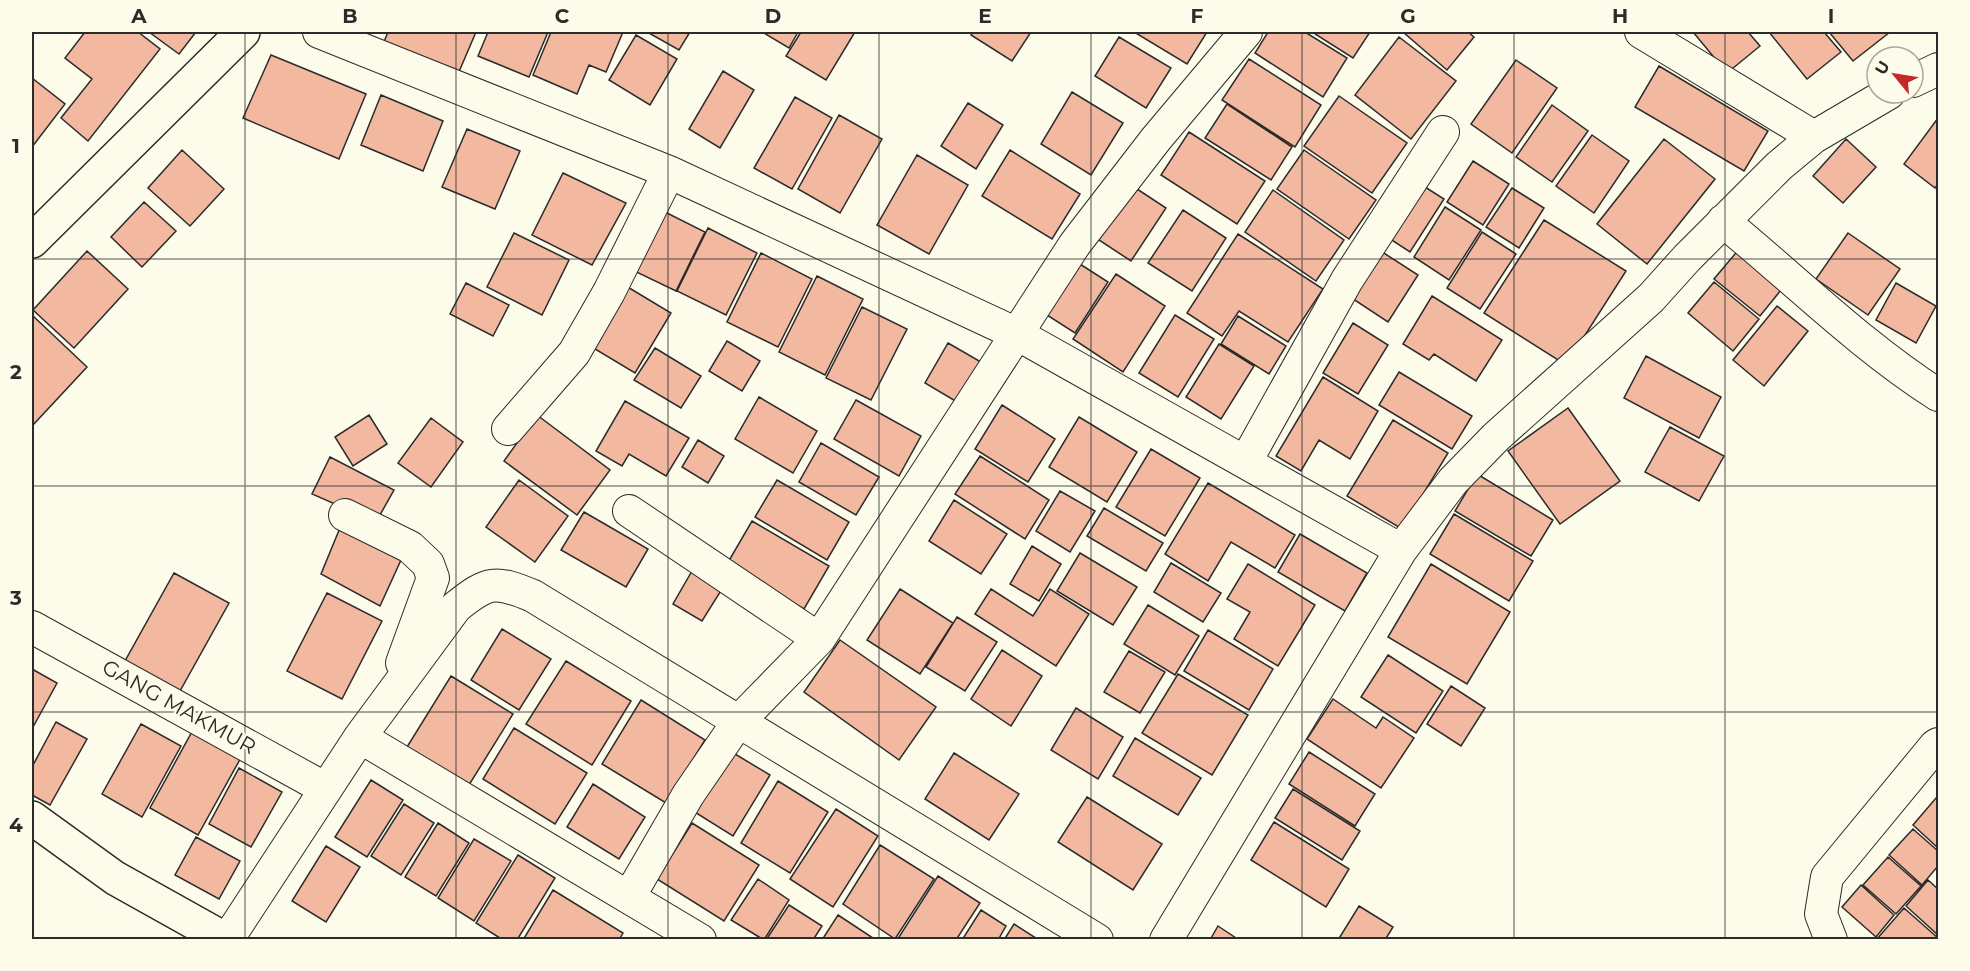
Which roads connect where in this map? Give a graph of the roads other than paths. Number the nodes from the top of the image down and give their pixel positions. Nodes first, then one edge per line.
1 (243, 32) edge
2 (319, 32) edge
3 (1246, 32) edge
4 (1641, 32) edge
5 (1869, 105) edge
6 (1443, 132) dead end
7 (1814, 137) junction
8 (669, 172) junction
9 (1723, 220) junction
10 (32, 241) edge
11 (1017, 334) junction
12 (1938, 395) edge
13 (508, 429) dead end
14 (1246, 461) junction
15 (629, 511) dead end
16 (345, 515) dead end
17 (1401, 550) junction
18 (32, 627) edge
19 (819, 639) junction
20 (388, 700) junction
21 (738, 722) junction
22 (360, 737) junction
23 (1938, 744) edge
24 (326, 789) junction
25 (32, 818) edge
26 (629, 897) junction
27 (227, 939) edge
28 (700, 939) edge
29 (1097, 939) edge
30 (1166, 939) edge
31 (1831, 939) edge

1 - 10 street
2 - 8 street
3 - 11 street
4 - 7 street
5 - 7 street
6 - 14 street
7 - 9 street
8 - 11 street
8 - 13 street
9 - 12 street
9 - 17 street
11 - 14 street
11 - 19 street
14 - 17 street
15 - 19 street
16 - 20 street
17 - 30 street
18 - 24 street, GANG MAKMUR
19 - 21 street
20 - 21 street
20 - 22 street
21 - 26 street
21 - 29 street
22 - 24 street
22 - 26 street
23 - 31 street
24 - 27 street
25 - 27 street
26 - 28 street

